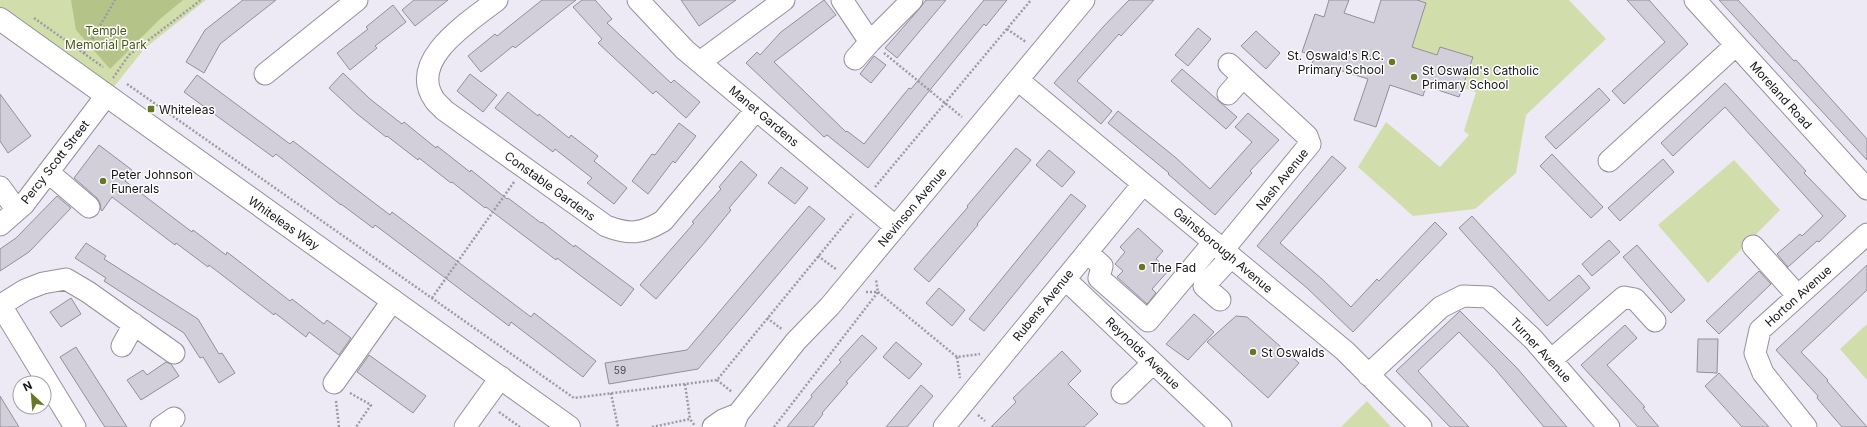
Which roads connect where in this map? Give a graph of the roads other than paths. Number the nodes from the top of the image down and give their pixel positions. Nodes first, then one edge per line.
1 (357, 0) edge
2 (497, 0) edge
3 (638, 0) edge
4 (784, 0) edge
5 (842, 0) edge
6 (912, 0) edge
7 (1084, 0) edge
8 (1695, 0) edge
9 (0, 19) edge
10 (870, 42) junction
11 (1736, 45) junction
12 (855, 59) dead end
13 (700, 62) junction
14 (261, 76) dead end
15 (1018, 80) junction
16 (107, 88) junction
17 (1228, 94) dead end
18 (756, 110) junction
19 (1609, 161) dead end
20 (48, 172) junction
21 (1143, 184) junction
22 (0, 187) edge
23 (1867, 189) edge
24 (89, 207) dead end
25 (17, 210) junction
26 (0, 225) edge
27 (896, 227) junction
28 (1867, 234) edge
29 (1753, 246) dead end
30 (1223, 250) junction
31 (1087, 252) junction
32 (1065, 279) junction
33 (1798, 296) junction
34 (393, 300) junction
35 (1220, 300) dead end
36 (0, 305) edge
37 (1655, 320) dead end
38 (134, 324) junction
39 (122, 346) dead end
40 (174, 353) dead end
41 (1552, 360) junction
42 (1153, 363) junction
43 (1368, 375) junction
44 (500, 377) junction
45 (334, 383) road end
46 (1122, 393) dead end
47 (735, 420) edge
48 (74, 427) edge
49 (465, 427) edge
50 (569, 427) edge
51 (714, 427) edge
52 (944, 427) edge
53 (1221, 427) edge
54 (1421, 427) edge
55 (1609, 427) edge
56 (1806, 427) edge

1 - 14 street
2 - 18 street, Constable Gardens
3 - 13 street, Manet Gardens
4 - 13 street
5 - 10 street
6 - 10 street
7 - 15 street, Nevinson Avenue
8 - 11 street, Moreland Road
9 - 16 main road, Whiteleas Way
10 - 12 street
11 - 19 street
11 - 23 street, Moreland Road
13 - 18 street, Manet Gardens
15 - 21 street, Gainsborough Avenue
15 - 27 street, Nevinson Avenue
16 - 20 street, Percy Scott Street
16 - 34 main road, Whiteleas Way
17 - 30 street, Nash Avenue
18 - 27 street, Manet Gardens
20 - 24 street
20 - 25 street, Percy Scott Street
21 - 30 street, Gainsborough Avenue
21 - 31 street, Rubens Avenue
22 - 25 street
25 - 26 street, Percy Scott Street
27 - 47 street, Nevinson Avenue
28 - 33 street, Horton Avenue
29 - 33 street
30 - 31 street
30 - 35 street
30 - 43 street, Gainsborough Avenue
31 - 32 street, Rubens Avenue
32 - 42 street, Reynolds Avenue
32 - 52 street, Rubens Avenue
33 - 56 street, Horton Avenue
34 - 44 main road, Whiteleas Way
34 - 45 street
36 - 38 street
36 - 48 street
37 - 41 street
38 - 39 street
38 - 40 street
41 - 43 street, Turner Avenue
41 - 55 street, Turner Avenue
42 - 46 street
42 - 53 street, Reynolds Avenue
43 - 54 street, Gainsborough Avenue
44 - 49 street
44 - 50 main road, Whiteleas Way
47 - 51 street, Nevinson Avenue

